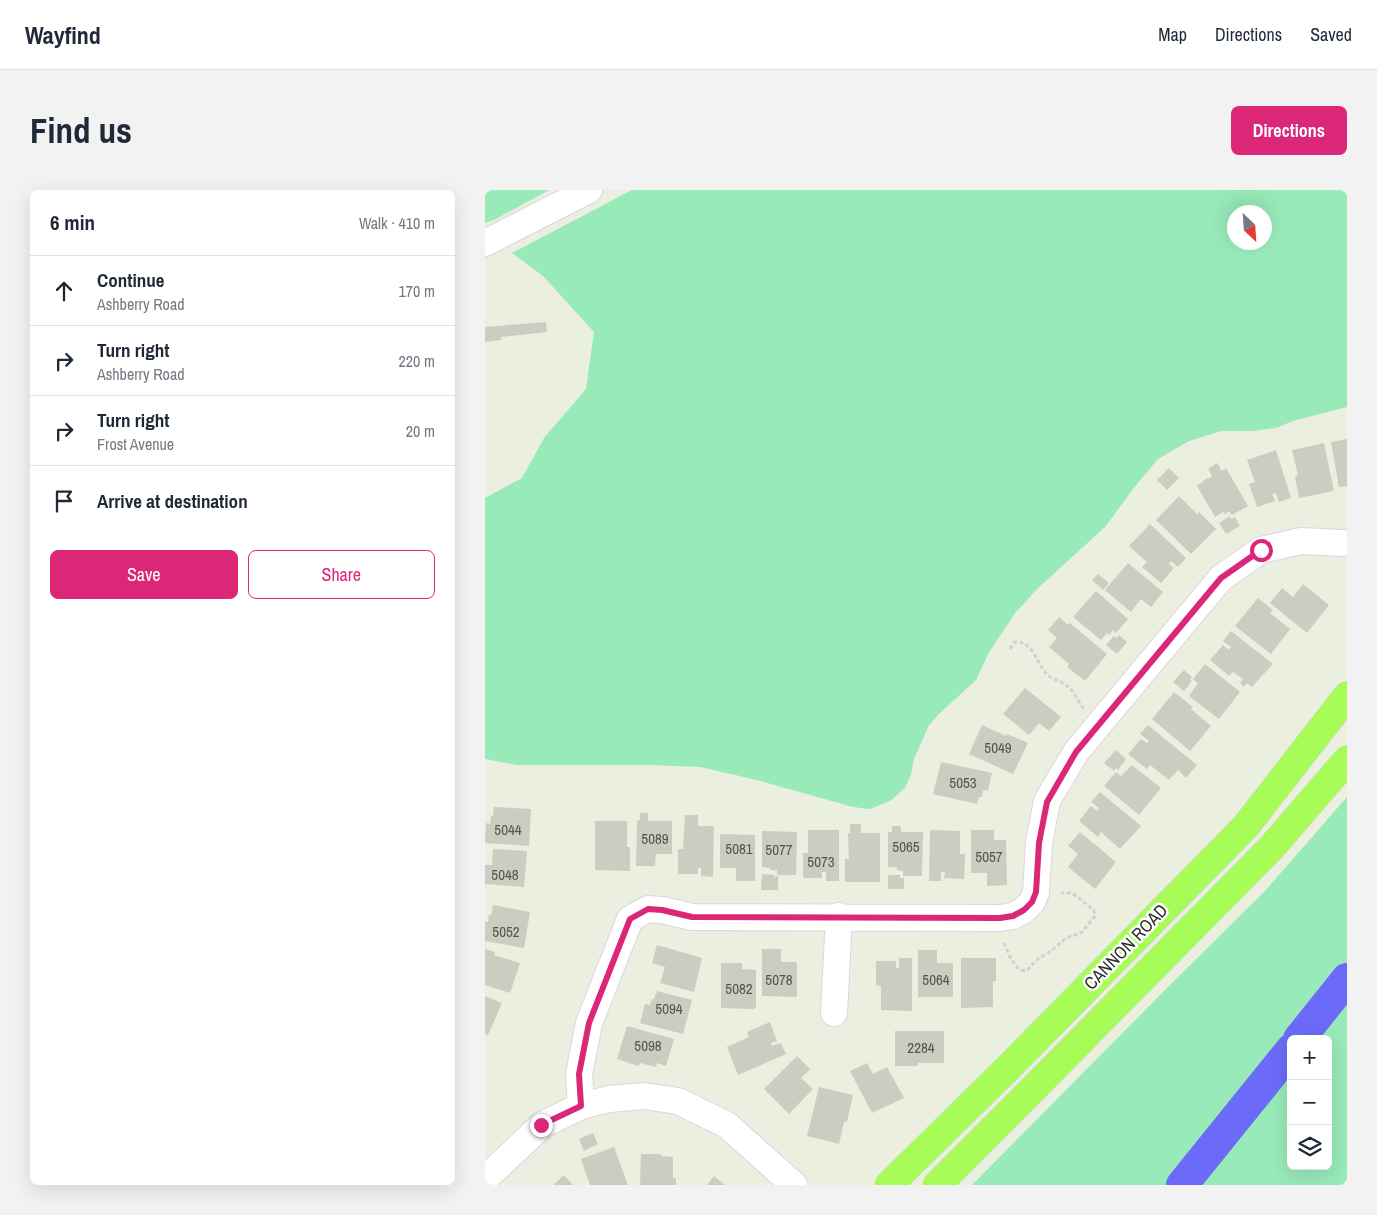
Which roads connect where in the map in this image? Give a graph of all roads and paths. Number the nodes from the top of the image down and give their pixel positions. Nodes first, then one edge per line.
1 (589, 190) edge
2 (485, 243) edge
3 (1342, 543) dead end
4 (1010, 649) dead end
5 (1347, 696) edge
6 (1085, 710) dead end
7 (1347, 760) edge
8 (1061, 893) dead end
9 (839, 916) junction
10 (1004, 943) dead end
11 (834, 1013) dead end
12 (581, 1106) junction
13 (485, 1179) edge
14 (794, 1185) edge
15 (889, 1185) edge
16 (937, 1185) edge

1 - 2 street
3 - 9 street
4 - 6 path
5 - 15 main road, CANNON ROAD
7 - 16 main road, CANNON ROAD
8 - 10 path
9 - 11 street
9 - 12 street
12 - 13 street
12 - 14 street

